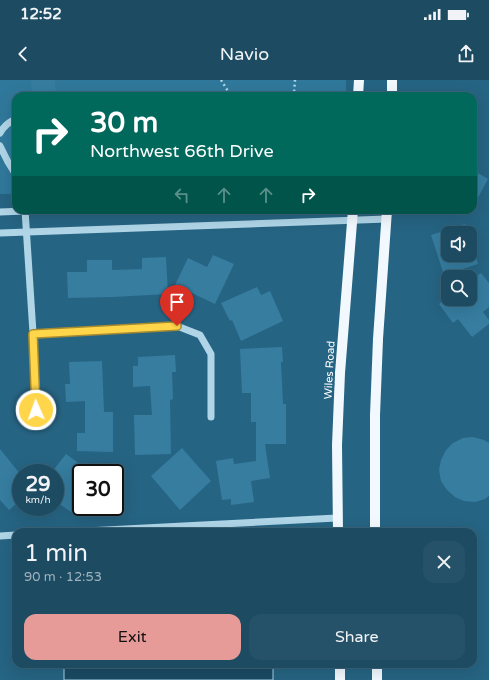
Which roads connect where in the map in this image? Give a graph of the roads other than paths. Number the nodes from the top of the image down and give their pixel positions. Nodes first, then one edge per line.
1 (359, 80) edge
2 (392, 80) edge
3 (358, 92) edge
4 (392, 92) edge
5 (12, 120) edge
6 (0, 133) edge
7 (0, 146) edge
8 (12, 168) edge
9 (0, 212) edge
10 (12, 212) edge
11 (25, 214) edge
12 (387, 214) edge
13 (353, 215) edge
14 (26, 232) junction
15 (0, 233) edge
16 (33, 334) junction
17 (211, 417) dead end
18 (36, 425) dead end
19 (337, 518) junction
20 (144, 528) edge
21 (338, 528) edge
22 (375, 528) edge
23 (12, 535) edge
24 (0, 536) edge
25 (340, 668) edge
26 (377, 668) edge
27 (340, 680) edge
28 (377, 680) edge

1 - 3 main road
2 - 4 main road
5 - 6 street
7 - 8 street
9 - 10 street
11 - 14 street
12 - 13 street
12 - 22 main road
13 - 14 street
13 - 19 main road, Wiles Road
14 - 15 street
14 - 16 street
16 - 17 street
16 - 18 street
19 - 20 street
19 - 21 main road, Wiles Road
23 - 24 street
25 - 27 main road
26 - 28 main road

